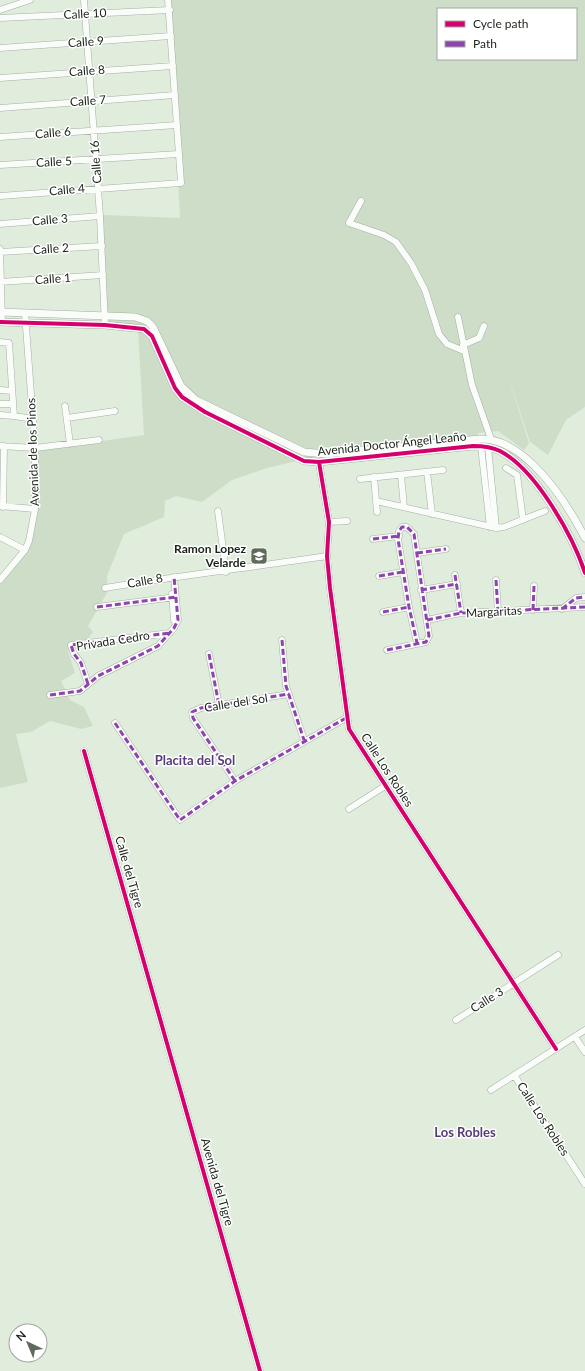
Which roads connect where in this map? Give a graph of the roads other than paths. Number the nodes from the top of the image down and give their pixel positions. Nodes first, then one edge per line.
1 (30, 0) edge
2 (84, 0) edge
3 (168, 0) edge
4 (0, 10) edge
5 (170, 10) junction
6 (86, 14) junction
7 (0, 18) edge
8 (171, 36) junction
9 (88, 42) junction
10 (0, 48) edge
11 (173, 66) junction
12 (90, 71) junction
13 (0, 78) edge
14 (175, 95) junction
15 (92, 101) junction
16 (0, 108) edge
17 (177, 125) junction
18 (94, 130) junction
19 (0, 138) edge
20 (179, 154) junction
21 (96, 159) junction
22 (0, 165) edge
23 (98, 188) junction
24 (0, 196) edge
25 (361, 201) dead end
26 (100, 216) junction
27 (0, 224) edge
28 (102, 246) junction
29 (0, 249) edge
30 (0, 252) edge
31 (103, 275) junction
32 (1, 282) edge
33 (1, 312) edge
34 (25, 313) junction
35 (458, 317) dead end
36 (130, 318) junction
37 (105, 321) junction
38 (1, 322) edge
39 (25, 323) junction
40 (484, 326) dead end
41 (130, 327) junction
42 (0, 342) edge
43 (464, 348) junction
44 (0, 390) edge
45 (12, 391) junction
46 (0, 404) edge
47 (13, 404) junction
48 (65, 406) dead end
49 (115, 411) dead end
50 (0, 415) edge
51 (14, 416) junction
52 (27, 418) dead end
53 (67, 418) junction
54 (491, 439) junction
55 (99, 440) dead end
56 (70, 444) junction
57 (2, 446) edge
58 (484, 446) junction
59 (35, 448) junction
60 (320, 462) junction
61 (506, 468) dead end
62 (443, 470) dead end
63 (428, 472) junction
64 (401, 475) junction
65 (374, 477) junction
66 (2, 478) edge
67 (360, 479) dead end
68 (376, 501) junction
69 (2, 506) edge
70 (404, 507) junction
71 (35, 509) junction
72 (218, 511) dead end
73 (545, 511) dead end
74 (377, 512) dead end
75 (432, 514) junction
76 (523, 520) junction
77 (347, 521) dead end
78 (329, 522) junction
79 (493, 528) junction
80 (399, 536) junction
81 (0, 537) edge
82 (585, 538) edge
83 (373, 539) dead end
84 (446, 549) dead end
85 (25, 550) junction
86 (417, 554) junction
87 (327, 556) junction
88 (0, 571) edge
89 (226, 572) junction
90 (404, 572) junction
91 (7, 573) junction
92 (585, 573) edge
93 (455, 575) dead end
94 (379, 576) dead end
95 (172, 577) junction
96 (0, 580) edge
97 (496, 580) dead end
98 (457, 584) junction
99 (534, 586) dead end
100 (105, 588) dead end
101 (421, 590) junction
102 (174, 597) junction
103 (585, 597) edge
104 (97, 607) dead end
105 (409, 607) junction
106 (585, 607) edge
107 (562, 609) junction
108 (533, 610) junction
109 (383, 612) dead end
110 (498, 612) junction
111 (461, 613) junction
112 (427, 620) junction
113 (170, 633) junction
114 (282, 640) dead end
115 (417, 643) junction
116 (387, 650) dead end
117 (210, 654) dead end
118 (88, 684) junction
119 (50, 694) dead end
120 (289, 694) junction
121 (219, 705) junction
122 (346, 718) junction
123 (115, 723) dead end
124 (304, 740) junction
125 (84, 751) dead end
126 (235, 781) junction
127 (385, 786) junction
128 (350, 809) dead end
129 (558, 955) dead end
130 (514, 983) junction
131 (154, 998) joint
132 (456, 1020) dead end
133 (585, 1030) edge
134 (575, 1037) junction
135 (556, 1049) junction
136 (585, 1052) edge
137 (514, 1075) junction
138 (491, 1090) dead end
139 (585, 1184) edge
140 (260, 1371) edge

1 - 4 street
2 - 6 street, Calle 16
3 - 5 street
5 - 6 street, Calle 10
5 - 8 street
6 - 7 street, Calle 10
6 - 9 street, Calle 16
8 - 9 street, Calle 9
8 - 11 street
9 - 10 street, Calle 9
9 - 12 street, Calle 16
11 - 12 street, Calle 8
11 - 14 street
12 - 13 street, Calle 8
12 - 15 street, Calle 16
14 - 15 street, Calle 7
14 - 17 street
15 - 16 street, Calle 7
15 - 18 street, Calle 16
17 - 18 street, Calle 6
17 - 20 street
18 - 19 street, Calle 6
18 - 21 street, Calle 16
20 - 21 street, Calle 5
20 - 23 street, Calle 4
21 - 22 street, Calle 5
21 - 23 street, Calle 16
23 - 24 street, Calle 4
23 - 26 street, Calle 16
25 - 43 street
26 - 27 street, Calle 3
26 - 28 street, Calle 16
28 - 30 street, Calle 2
28 - 31 street, Calle 16
29 - 30 street
30 - 32 street
31 - 32 street, Calle 1
31 - 37 street, Calle 16
32 - 33 street
33 - 34 street, Avenida Doctor Ángel Leaño
33 - 38 street
34 - 37 street, Avenida Doctor Ángel Leaño
34 - 39 street, Avenida de los Pinos
35 - 43 street
36 - 37 street, Avenida Doctor Ángel Leaño
36 - 41 street
36 - 54 street, Avenida Doctor Ángel Leaño
37 - 39 street, Avenida Doctor Ángel Leaño
37 - 41 street, Avenida Doctor Ángel Leaño
38 - 39 street, Avenida Doctor Ángel Leaño
39 - 59 street, Avenida de los Pinos
40 - 43 street
41 - 60 street, Avenida Doctor Ángel Leaño
42 - 45 street
43 - 54 street
44 - 45 street
45 - 47 street
46 - 47 street
47 - 51 street
48 - 53 street
49 - 53 street
50 - 51 street
51 - 52 street
53 - 56 street
54 - 82 street
55 - 56 street
56 - 59 street
57 - 59 street
57 - 66 street
58 - 60 street, Avenida Doctor Ángel Leaño
58 - 79 street
58 - 92 street, Avenida Doctor Ángel Leaño
59 - 71 street, Avenida de los Pinos
60 - 78 street, Calle Los Robles
61 - 76 street
62 - 63 street
63 - 64 street
63 - 75 street
64 - 65 street
64 - 70 street
65 - 67 street
65 - 68 street
66 - 69 street
68 - 70 street
68 - 74 street
69 - 71 street
70 - 75 street
71 - 85 street, Avenida de los Pinos
72 - 89 street
73 - 76 street
75 - 79 street
76 - 79 street
77 - 78 street
78 - 87 street, Calle Los Robles
80 - 83 street
80 - 86 street
80 - 90 street
81 - 85 street
84 - 86 street
85 - 91 street, Avenida de los Pinos
86 - 101 street
87 - 89 street, Calle 8
87 - 122 street, Calle Los Robles
88 - 91 street
89 - 95 street, Calle 8
90 - 94 street
90 - 105 street
91 - 96 street, Avenida de los Pinos
93 - 98 street
95 - 100 street, Calle 8
95 - 102 street
97 - 110 street
98 - 101 street
98 - 111 street
99 - 108 street
101 - 112 street
102 - 104 street
102 - 113 street
103 - 107 street
105 - 109 street
105 - 115 street
106 - 107 street, Margaritas
107 - 108 street, Margaritas
108 - 110 street, Margaritas
110 - 111 street, Margaritas
111 - 112 street, Margaritas
112 - 115 street
113 - 118 street
113 - 118 street, Privada Cedro
114 - 120 street
115 - 116 street
117 - 121 street
118 - 119 street
120 - 121 street, Calle del Sol
120 - 124 street
121 - 126 street, Calle del Sol
122 - 124 street
122 - 127 street, Calle Los Robles
123 - 126 street
124 - 126 street
125 - 131 street, Calle del Tigre
127 - 128 street
127 - 130 street, Calle Los Robles
129 - 130 street, Calle 3
130 - 132 street, Calle 3
130 - 135 street, Calle Los Robles
131 - 140 street, Avenida del Tigre
133 - 134 street
134 - 135 street
134 - 136 street
135 - 137 street
137 - 138 street
137 - 139 street, Calle Los Robles

